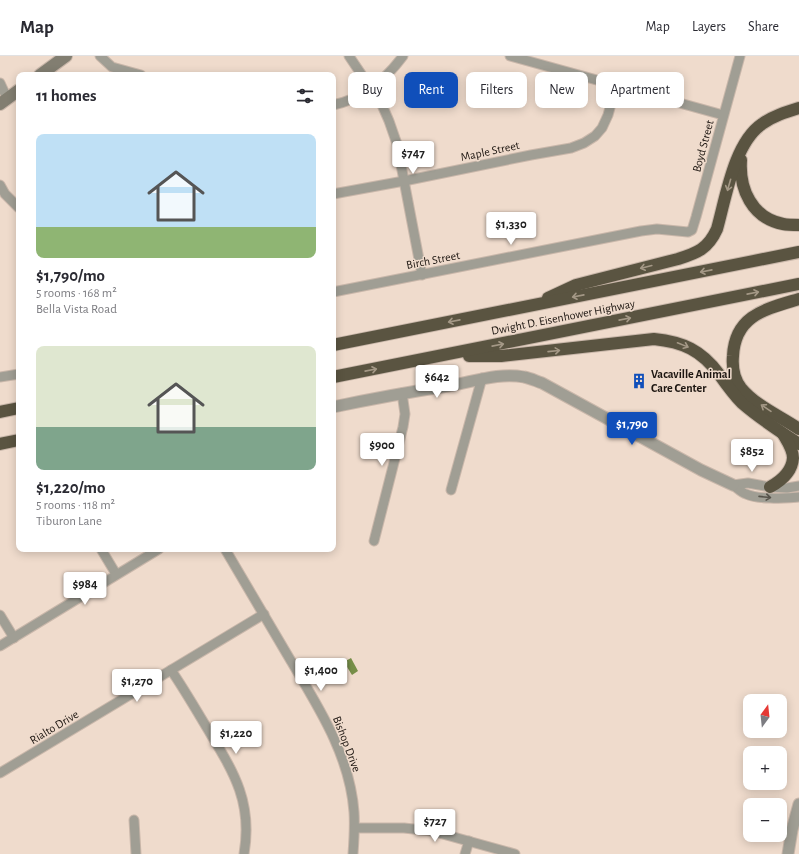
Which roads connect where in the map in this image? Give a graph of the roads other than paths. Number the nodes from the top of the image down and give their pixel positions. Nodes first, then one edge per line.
1 (66, 56) edge
2 (100, 56) edge
3 (349, 56) edge
4 (403, 56) edge
5 (510, 56) edge
6 (740, 56) edge
7 (44, 72) edge
8 (115, 72) edge
9 (360, 72) edge
10 (389, 72) edge
11 (596, 80) edge
12 (0, 83) edge
13 (16, 92) edge
14 (348, 99) edge
15 (4, 101) edge
16 (336, 104) edge
17 (684, 104) edge
18 (383, 108) edge
19 (610, 108) edge
20 (799, 108) edge
21 (723, 115) junction
22 (742, 149) junction
23 (404, 181) junction
24 (0, 185) edge
25 (336, 193) edge
26 (16, 205) edge
27 (696, 219) joint
28 (799, 225) edge
29 (799, 252) edge
30 (422, 275) junction
31 (799, 284) edge
32 (336, 291) edge
33 (799, 299) edge
34 (534, 305) junction
35 (336, 344) edge
36 (446, 355) junction
37 (16, 374) edge
38 (336, 376) edge
39 (0, 377) edge
40 (482, 378) junction
41 (402, 393) junction
42 (336, 406) edge
43 (16, 409) edge
44 (0, 412) edge
45 (799, 429) edge
46 (783, 433) junction
47 (16, 441) edge
48 (0, 444) edge
49 (799, 444) edge
50 (733, 485) junction
51 (799, 486) edge
52 (770, 487) junction
53 (451, 490) dead end
54 (799, 497) edge
55 (374, 540) dead end
56 (103, 552) edge
57 (154, 552) edge
58 (226, 552) edge
59 (116, 574) junction
60 (264, 614) junction
61 (0, 615) edge
62 (14, 638) junction
63 (0, 646) edge
64 (171, 670) junction
65 (0, 773) edge
66 (799, 804) edge
67 (134, 820) dead end
68 (355, 828) junction
69 (799, 832) edge
70 (469, 841) junction
71 (789, 851) edge
72 (136, 854) edge
73 (244, 854) edge
74 (353, 854) edge
75 (465, 854) edge
76 (515, 854) edge

1 - 7 main road
2 - 8 street
3 - 9 street
4 - 10 street
5 - 11 street
6 - 21 street, Boyd Street
12 - 15 street
13 - 15 main road
14 - 16 street
17 - 21 street
18 - 23 street
19 - 23 street, Maple Street
20 - 22 highway
21 - 27 street, Boyd Street
22 - 28 highway
22 -> 34 highway
23 - 25 street, Maple Street
23 - 30 street
24 - 26 street
27 - 30 street, Birch Street
29 -> 34 highway, Dwight D. Eisenhower Highway
30 - 32 street, Birch Street
36 -> 31 highway, Dwight D. Eisenhower Highway
45 -> 33 highway
34 -> 35 highway, Dwight D. Eisenhower Highway
38 -> 36 highway, Dwight D. Eisenhower Highway
36 -> 46 highway
37 - 39 street
40 - 41 street
40 - 50 street
40 - 53 street
41 - 42 street
41 - 55 street
43 - 44 highway
46 - 49 highway
46 - 52 highway
47 - 48 highway
50 - 52 street
50 -> 54 street
51 - 52 street
56 - 59 street
57 - 59 street
58 - 60 street, Bishop Drive
59 - 62 street
60 - 64 street, Rialto Drive
60 - 68 street, Bishop Drive
61 - 62 street
62 - 63 street
64 - 65 street, Rialto Drive
64 - 73 street
66 - 71 street
67 - 72 street
68 - 70 street
68 - 74 street, Bishop Drive
69 - 71 street
70 - 75 street
70 - 76 street

